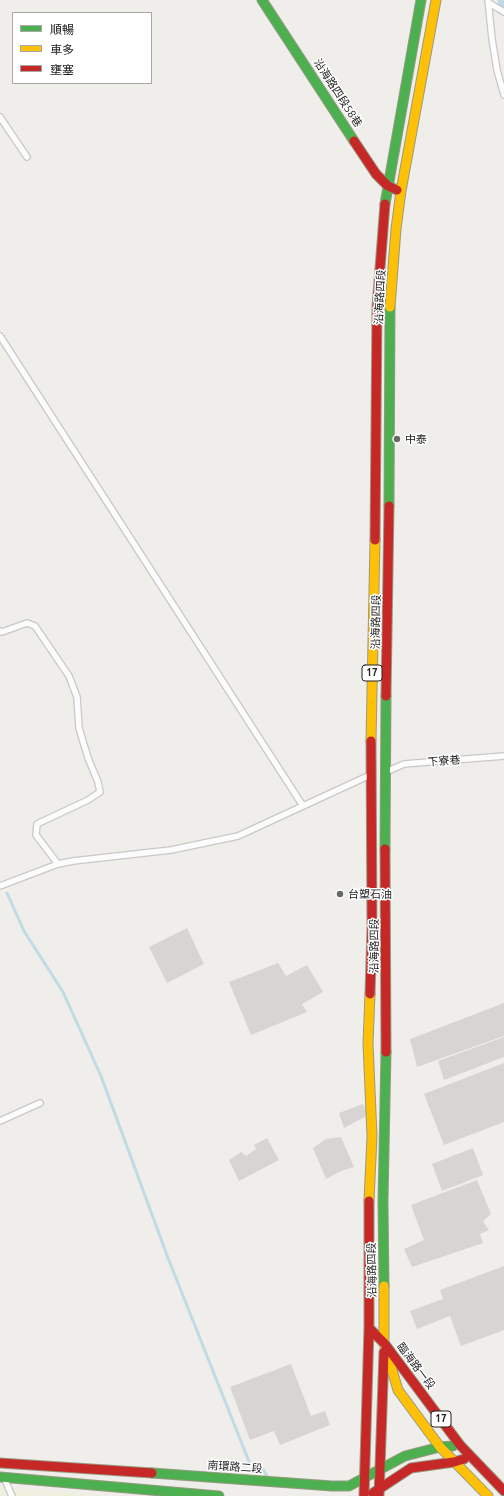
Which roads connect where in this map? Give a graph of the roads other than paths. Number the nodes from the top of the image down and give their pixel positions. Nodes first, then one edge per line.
1 (262, 0) edge
2 (420, 0) edge
3 (436, 0) edge
4 (489, 1) edge
5 (504, 12) edge
6 (504, 95) edge
7 (0, 117) edge
8 (27, 157) dead end
9 (388, 186) junction
10 (401, 192) junction
11 (0, 336) edge
12 (389, 439) junction
13 (376, 440) junction
14 (0, 631) edge
15 (504, 756) edge
16 (386, 773) junction
17 (370, 775) junction
18 (303, 806) junction
19 (58, 864) junction
20 (0, 886) edge
21 (40, 1103) dead end
22 (0, 1120) edge
23 (369, 1328) junction
24 (384, 1343) junction
25 (460, 1445) junction
26 (440, 1447) junction
27 (471, 1457) junction
28 (454, 1462) junction
29 (0, 1463) edge
30 (0, 1468) edge
31 (380, 1470) junction
32 (2, 1477) edge
33 (366, 1478) junction
34 (504, 1491) edge
35 (379, 1493) edge
36 (12, 1496) edge
37 (219, 1496) edge
38 (364, 1496) edge
39 (368, 1496) edge
40 (488, 1496) edge

1 - 9 main road, 沿海路四段58巷
2 - 9 main road, 沿海路四段 / 17
3 - 10 main road, 沿海路四段 / 17
4 - 5 lane
4 - 6 lane
7 - 8 lane
9 - 10 main road, 沿海路四段58巷
9 - 13 main road, 沿海路四段 / 17
10 - 12 main road, 沿海路四段 / 17
11 - 18 lane
12 - 13 main road
12 - 16 main road, 沿海路四段 / 17
13 - 17 main road, 沿海路四段 / 17
14 - 19 lane
15 - 16 lane, 下寮巷
16 - 17 lane, 下寮巷
16 - 24 main road, 沿海路四段 / 17
17 - 18 lane, 下寮巷
17 - 23 main road, 沿海路四段 / 17
18 - 19 lane, 下寮巷
19 - 20 lane, 下寮巷
21 - 22 lane
23 - 24 main road, 17
23 - 33 main road, 沿海路四段
24 - 25 main road, 臨海路一段 / 17
24 - 26 main road, 臨海路一段 / 17
24 - 31 main road, 沿海路四段
25 - 26 main road, 南環路二段
25 - 27 main road, 臨海路一段 / 17
26 - 28 main road, 臨海路一段 / 17
26 - 31 main road, 南環路二段
27 - 28 main road
27 - 34 main road, 臨海路一段 / 17
28 - 35 main road
28 - 40 main road, 臨海路一段 / 17
29 - 33 main road, 南環路二段
30 - 32 lane
31 - 33 main road, 南環路二段
31 - 35 main road, 沿海路四段
32 - 36 lane
32 - 37 main road
33 - 38 main road, 沿海路四段
35 - 39 main road

